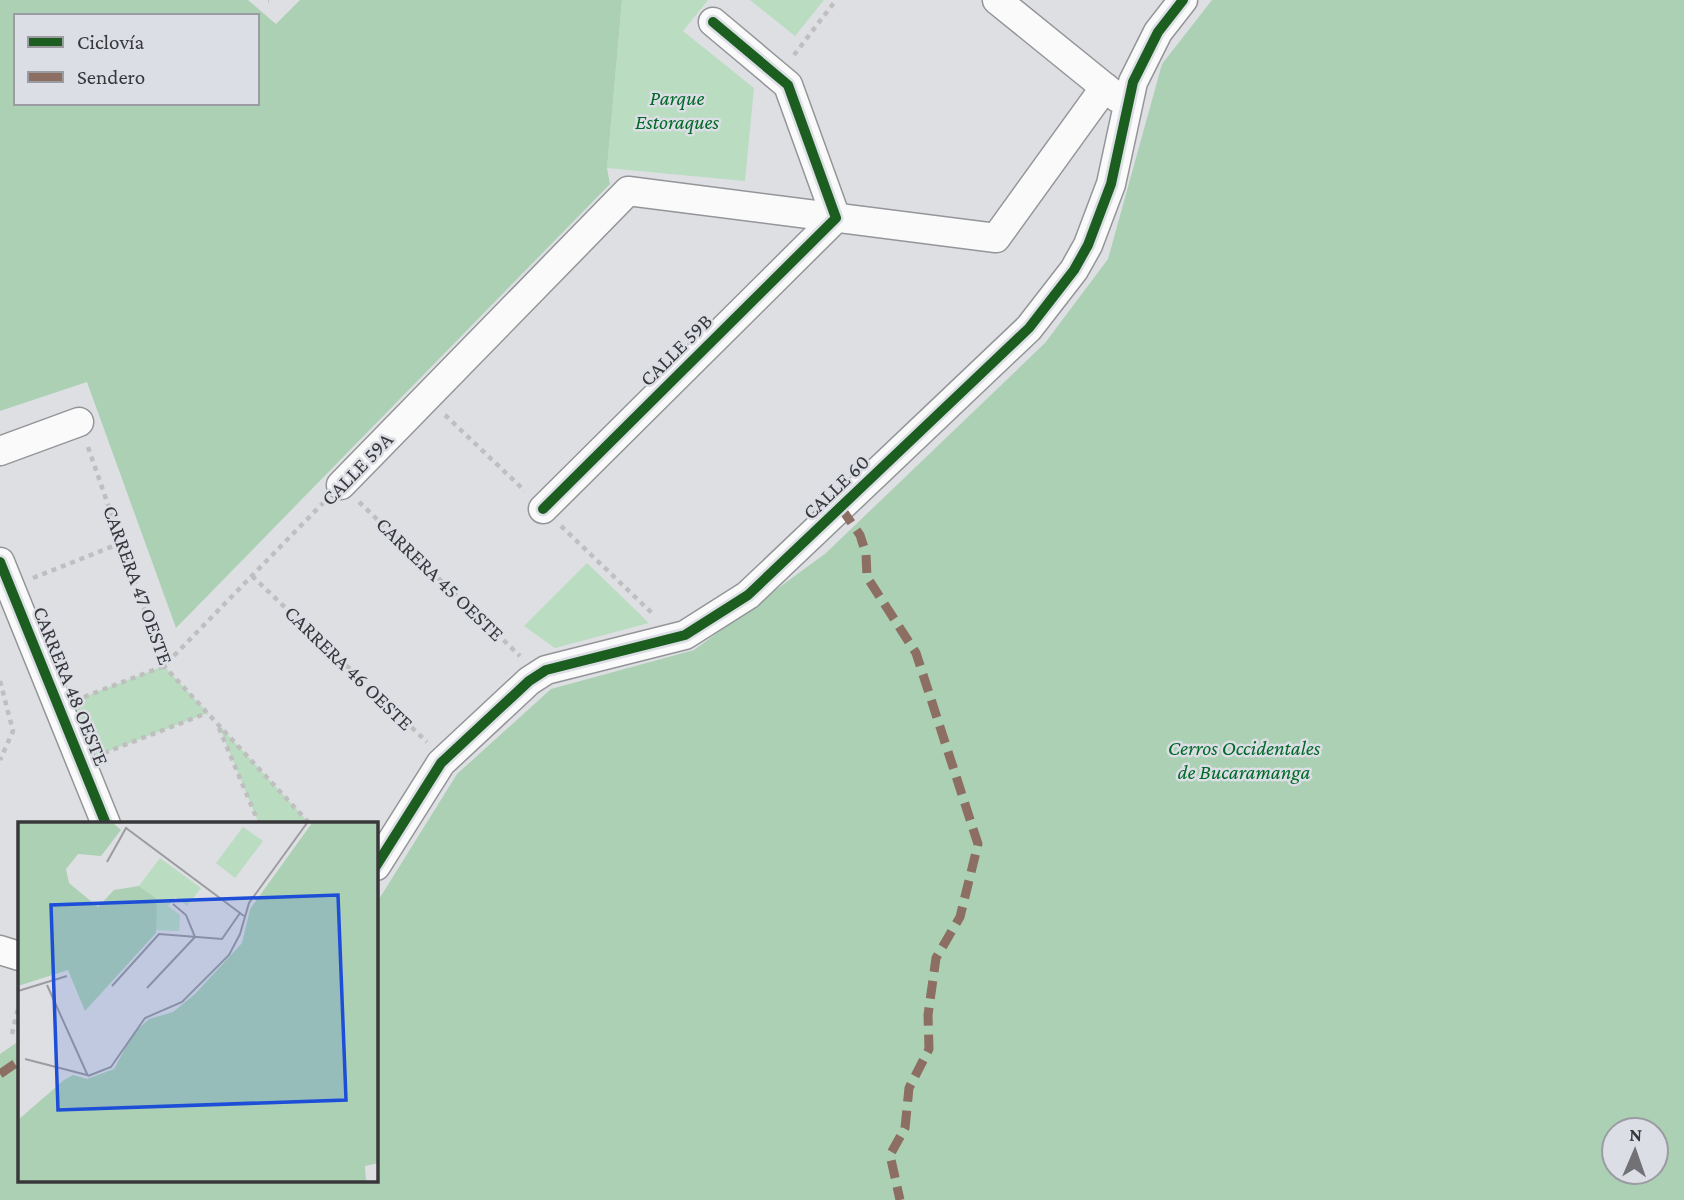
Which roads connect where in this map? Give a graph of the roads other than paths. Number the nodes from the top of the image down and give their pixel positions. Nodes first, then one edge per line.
1 (997, 0) edge
2 (1183, 0) edge
3 (713, 23) dead end
4 (1116, 95) junction
5 (836, 218) junction
6 (79, 422) road end
7 (0, 452) edge
8 (341, 485) road end
9 (543, 509) dead end
10 (5, 575) edge
11 (105, 822) edge
12 (378, 863) edge
13 (0, 950) edge
14 (18, 957) edge

1 - 4 street
2 - 4 street, CALLE 60
3 - 5 street
4 - 5 street
4 - 12 street, CALLE 60
5 - 8 street, CALLE 59A
5 - 9 street, CALLE 59B
6 - 7 street
10 - 11 street, CARRERA 48 OESTE
13 - 14 street

